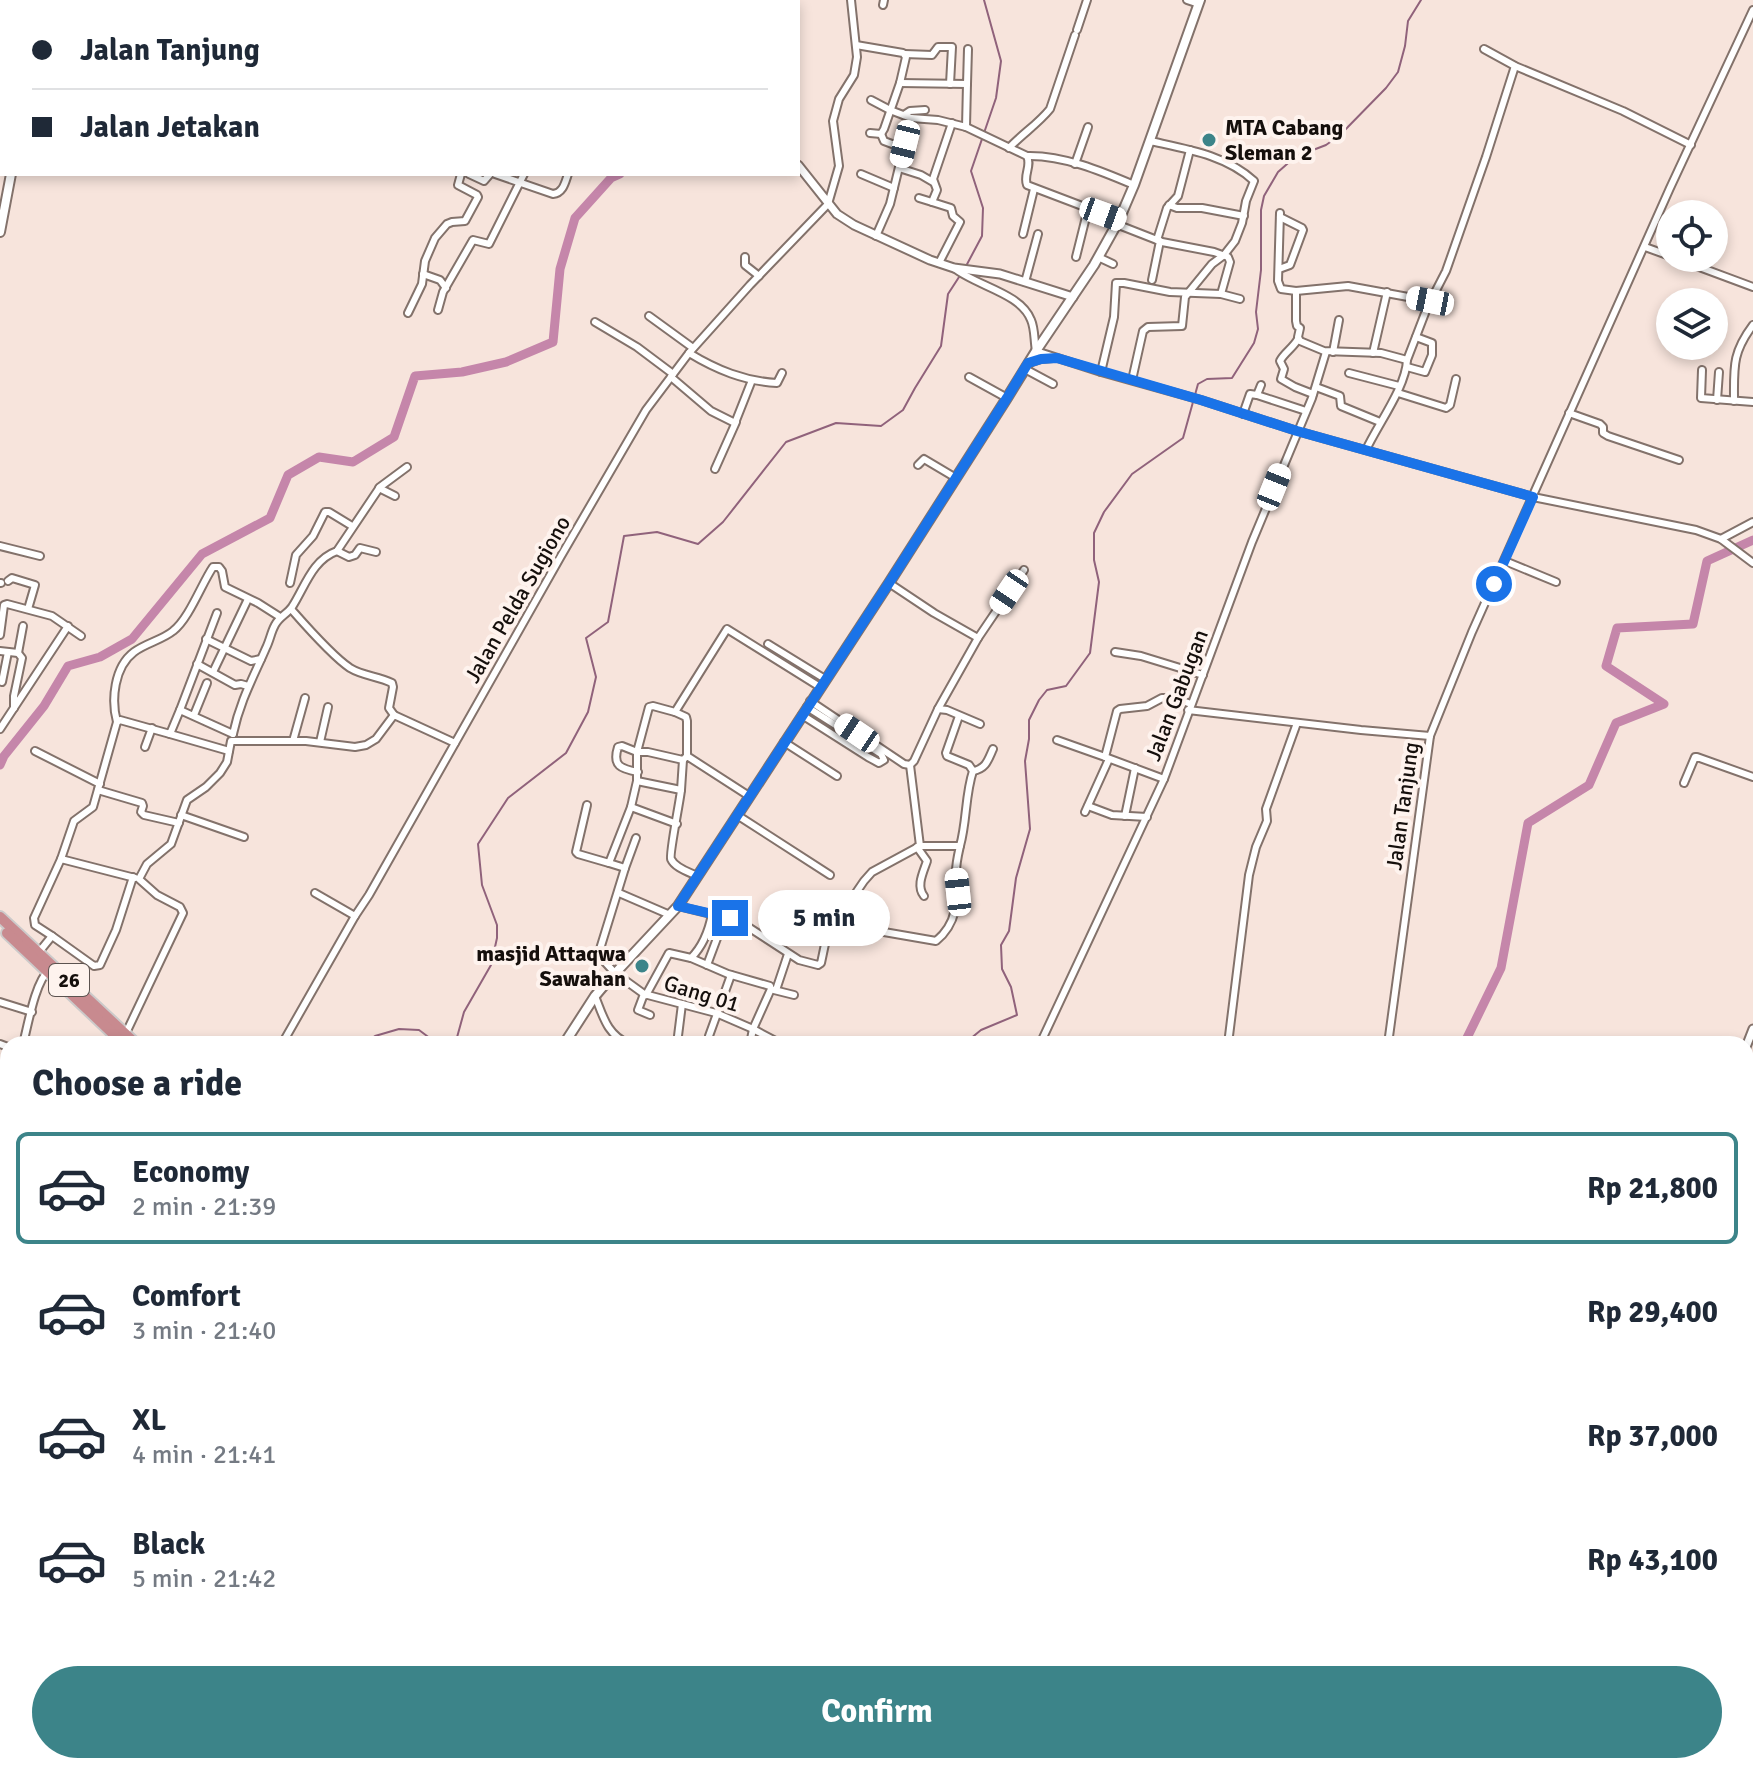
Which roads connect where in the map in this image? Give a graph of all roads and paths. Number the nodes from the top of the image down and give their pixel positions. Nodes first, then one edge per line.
1 (851, 0) edge
2 (1087, 0) edge
3 (1187, 0) edge
4 (1200, 2) edge
5 (1753, 10) edge
6 (856, 45) junction
7 (968, 49) dead end
8 (1484, 49) dead end
9 (905, 54) junction
10 (1515, 66) junction
11 (900, 83) junction
12 (950, 84) junction
13 (967, 84) junction
14 (871, 100) dead end
15 (890, 110) junction
16 (925, 110) dead end
17 (907, 116) junction
18 (952, 123) junction
19 (966, 127) junction
20 (1088, 127) dead end
21 (870, 133) dead end
22 (881, 134) junction
23 (1150, 141) junction
24 (905, 144) junction
25 (1691, 145) junction
26 (1009, 148) junction
27 (1190, 150) junction
28 (1027, 156) junction
29 (1075, 164) junction
30 (800, 168) edge
31 (899, 168) junction
32 (861, 174) dead end
33 (11, 176) edge
34 (460, 176) edge
35 (498, 176) edge
36 (523, 176) edge
37 (567, 176) edge
38 (933, 182) junction
39 (520, 184) junction
40 (1134, 185) junction
41 (894, 188) junction
42 (1034, 189) junction
43 (919, 198) dead end
44 (932, 202) junction
45 (828, 204) junction
46 (1169, 205) junction
47 (1088, 209) junction
48 (1244, 216) junction
49 (1118, 222) junction
50 (0, 232) edge
51 (1023, 234) dead end
52 (1038, 234) dead end
53 (876, 236) junction
54 (1158, 241) junction
55 (1645, 247) junction
56 (1656, 251) edge
57 (1224, 255) junction
58 (745, 257) dead end
59 (1076, 257) dead end
60 (1098, 257) junction
61 (939, 263) junction
62 (1113, 264) dead end
63 (954, 268) junction
64 (1279, 269) junction
65 (1712, 272) edge
66 (423, 274) junction
67 (759, 276) junction
68 (1152, 280) dead end
69 (1025, 282) junction
70 (1753, 287) edge
71 (446, 288) junction
72 (1296, 291) junction
73 (1387, 292) junction
74 (1188, 293) junction
75 (1221, 294) junction
76 (1073, 297) junction
77 (1240, 299) dead end
78 (1430, 301) junction
79 (438, 310) dead end
80 (408, 313) dead end
81 (649, 316) dead end
82 (1339, 320) dead end
83 (595, 322) dead end
84 (1753, 325) edge
85 (1749, 336) edge
86 (1416, 337) junction
87 (1298, 339) junction
88 (1393, 344) dead end
89 (691, 351) junction
90 (1036, 351) junction
91 (1330, 352) junction
92 (1373, 353) junction
93 (1391, 355) junction
94 (1057, 358) junction
95 (1407, 364) junction
96 (1026, 366) junction
97 (1702, 370) dead end
98 (1101, 372) junction
99 (1719, 372) dead end
100 (782, 373) dead end
101 (1349, 373) dead end
102 (672, 376) junction
103 (969, 377) dead end
104 (1456, 379) dead end
105 (752, 380) junction
106 (1132, 380) junction
107 (1053, 384) dead end
108 (1261, 385) dead end
109 (1398, 390) junction
110 (1314, 391) junction
111 (1257, 395) junction
112 (1007, 398) junction
113 (1717, 400) junction
114 (1734, 401) junction
115 (1753, 402) edge
116 (1306, 411) junction
117 (1569, 413) junction
118 (1243, 414) junction
119 (736, 422) junction
120 (1380, 422) junction
121 (1297, 431) junction
122 (1366, 450) junction
123 (1679, 460) dead end
124 (918, 465) dead end
125 (407, 467) dead end
126 (715, 469) dead end
127 (956, 478) junction
128 (379, 488) junction
129 (395, 496) dead end
130 (1533, 497) junction
131 (1753, 522) edge
132 (352, 526) junction
133 (1721, 539) junction
134 (0, 546) edge
135 (337, 551) junction
136 (376, 552) dead end
137 (40, 556) dead end
138 (1505, 561) junction
139 (1753, 563) edge
140 (1024, 570) dead end
141 (1556, 582) dead end
142 (3, 583) edge
143 (290, 583) dead end
144 (889, 583) junction
145 (248, 599) junction
146 (28, 609) junction
147 (291, 609) junction
148 (1, 611) edge
149 (217, 613) dead end
150 (280, 617) junction
151 (23, 626) dead end
152 (68, 626) junction
153 (0, 635) edge
154 (81, 636) dead end
155 (978, 638) junction
156 (206, 639) junction
157 (768, 644) dead end
158 (225, 648) junction
159 (4, 651) edge
160 (1115, 652) dead end
161 (18, 653) junction
162 (261, 659) junction
163 (197, 664) junction
164 (213, 672) junction
165 (1203, 675) junction
166 (2, 682) dead end
167 (207, 683) dead end
168 (822, 683) junction
169 (248, 686) junction
170 (305, 698) dead end
171 (328, 707) dead end
172 (1190, 707) junction
173 (14, 708) junction
174 (806, 708) junction
175 (938, 709) junction
176 (180, 710) junction
177 (675, 712) junction
178 (194, 715) junction
179 (394, 715) junction
180 (959, 716) junction
181 (117, 722) junction
182 (1297, 723) junction
183 (980, 724) dead end
184 (152, 728) junction
185 (0, 729) edge
186 (170, 734) junction
187 (1430, 736) junction
188 (232, 738) junction
189 (1057, 740) dead end
190 (293, 741) junction
191 (320, 742) junction
192 (784, 742) junction
193 (455, 743) junction
194 (145, 747) dead end
195 (993, 749) dead end
196 (35, 751) dead end
197 (229, 751) junction
198 (637, 752) junction
199 (685, 758) junction
200 (1107, 758) junction
201 (910, 765) junction
202 (1135, 768) junction
203 (973, 771) junction
204 (638, 772) junction
205 (837, 776) dead end
206 (1753, 777) edge
207 (1164, 779) junction
208 (637, 781) junction
209 (1684, 783) dead end
210 (99, 787) junction
211 (681, 790) junction
212 (749, 796) junction
213 (587, 805) dead end
214 (631, 807) junction
215 (181, 815) junction
216 (737, 815) junction
217 (1125, 816) junction
218 (1147, 817) junction
219 (179, 823) junction
220 (677, 824) junction
221 (244, 837) dead end
222 (636, 838) dead end
223 (960, 846) junction
224 (919, 847) junction
225 (61, 859) junction
226 (609, 863) junction
227 (625, 868) junction
228 (830, 875) dead end
229 (697, 876) junction
230 (136, 878) junction
231 (315, 893) dead end
232 (619, 893) junction
233 (924, 896) dead end
234 (678, 906) junction
235 (712, 914) junction
236 (670, 915) junction
237 (355, 916) junction
238 (0, 917) edge
239 (725, 917) junction
240 (0, 926) edge
241 (837, 928) junction
242 (52, 936) junction
243 (39, 952) junction
244 (788, 954) junction
245 (691, 958) junction
246 (707, 965) junction
247 (49, 970) junction
248 (615, 973) junction
249 (731, 975) junction
250 (773, 990) junction
251 (645, 994) junction
252 (794, 995) dead end
253 (595, 996) junction
254 (0, 1002) edge
255 (682, 1004) junction
256 (32, 1012) junction
257 (716, 1013) junction
258 (650, 1015) dead end
259 (104, 1019) junction
260 (753, 1029) junction
261 (25, 1036) edge
262 (119, 1036) edge
263 (124, 1036) edge
264 (287, 1036) edge
265 (569, 1036) edge
266 (616, 1036) edge
267 (678, 1036) dead end
268 (709, 1036) dead end
269 (752, 1036) edge
270 (766, 1036) edge
271 (1044, 1036) edge
272 (1229, 1036) edge
273 (1389, 1036) edge

1 - 6 street
2 - 26 street
3 - 4 street
4 - 23 main road
5 - 25 street, Jalan Tanjung
6 - 9 street
6 - 45 street
7 - 13 street
8 - 10 street
9 - 11 street
9 - 12 street
10 - 25 street
10 - 78 street
11 - 12 street
11 - 15 street
12 - 13 street
13 - 19 street
14 - 15 street
15 - 17 street
15 - 22 street
16 - 17 street
17 - 18 street
17 - 24 street
18 - 19 street
18 - 38 street
19 - 26 street
20 - 29 street
21 - 22 street
22 - 24 street
23 - 27 street
23 - 40 main road
24 - 31 street
25 - 55 street, Jalan Tanjung
26 - 28 street
27 - 46 street
27 - 48 street
28 - 29 street
28 - 42 street
29 - 40 street
30 - 45 street
31 - 38 street
31 - 41 street
32 - 41 street
33 - 50 main road
34 - 66 street
35 - 39 street
36 - 39 street
37 - 39 street
38 - 44 street
39 - 71 street
40 - 49 main road
41 - 53 street
42 - 47 street
42 - 51 street
43 - 44 street
44 - 61 street
45 - 53 street
45 - 67 street, Jalan Pelda Sugiono
46 - 48 street
46 - 54 street
47 - 49 street
47 - 59 street
48 - 57 street
49 - 54 street
49 - 60 main road
52 - 69 street
53 - 61 street
54 - 57 street
54 - 68 street
55 - 56 street
55 - 117 street, Jalan Tanjung
57 - 74 street
57 - 75 street
58 - 67 street
60 - 62 street
60 - 76 main road
61 - 63 street
63 - 69 street
63 - 90 street
64 - 64 street
64 - 72 street
65 - 70 street
66 - 71 street
66 - 80 street
67 - 89 street, Jalan Pelda Sugiono
69 - 76 street
71 - 79 street
72 - 73 street
72 - 87 street
73 - 78 street
73 - 92 street
74 - 75 street
74 - 98 street
74 - 106 street
75 - 77 street
76 - 90 main road
78 - 86 street
81 - 89 street
82 - 91 street, Jalan Gabugan
83 - 102 street
84 - 85 street
85 - 114 street
86 - 95 street
86 - 95 street
87 - 91 street
87 - 110 street
88 - 93 street
89 - 102 street, Jalan Pelda Sugiono
89 - 105 street
90 - 94 street
90 - 96 main road
91 - 92 street
91 - 110 street, Jalan Gabugan
92 - 93 street
93 - 95 street
94 - 96 street
94 - 98 street
95 - 109 street
96 - 107 street
96 - 112 main road
97 - 113 street
98 - 106 street
99 - 113 street
100 - 105 street
101 - 109 street
102 - 119 street
102 - 193 street, Jalan Pelda Sugiono
103 - 112 street
104 - 109 street
105 - 119 street
106 - 118 street
108 - 111 street
109 - 120 street
110 - 116 street, Jalan Gabugan
110 - 120 street
111 - 116 street
111 - 118 street
112 - 127 main road
113 - 114 street
114 - 115 street
116 - 121 street, Jalan Gabugan
117 - 123 street
117 - 130 street, Jalan Tanjung
118 - 121 street
119 - 126 street
120 - 122 street
121 - 122 street
121 - 165 street, Jalan Gabugan
122 - 130 street
124 - 127 street
125 - 128 street
127 - 144 main road
128 - 129 street
128 - 132 street
130 - 133 street
130 - 138 street, Jalan Tanjung
131 - 133 street
132 - 135 street
132 - 143 street
133 - 139 street
134 - 137 street
135 - 136 street
135 - 147 street
138 - 141 street
138 - 187 street, Jalan Tanjung
140 - 155 street
142 - 146 street
144 - 155 street
144 - 168 main road
145 - 150 street
145 - 158 street
145 - 181 street
146 - 148 street
146 - 152 street
147 - 150 street
147 - 179 street
148 - 153 street
149 - 156 street
150 - 162 street
151 - 161 street
152 - 154 street
152 - 173 street
155 - 175 street
156 - 158 street
156 - 163 street
157 - 168 street
158 - 162 street
158 - 164 street
159 - 161 street
159 - 166 street
160 - 165 street
161 - 173 street
162 - 169 street
163 - 164 street
163 - 176 street
164 - 169 street
165 - 172 street, Jalan Gabugan
167 - 178 street
168 - 174 main road
168 - 177 street
169 - 188 street
170 - 190 street
171 - 191 street
172 - 182 street
172 - 200 street
172 - 207 street, Jalan Gabugan
173 - 185 street
174 - 174 street
174 - 192 main road
174 - 201 street
175 - 180 street
175 - 201 street
176 - 178 street
176 - 186 street
177 - 198 street
177 - 199 street
178 - 188 street
179 - 191 street
179 - 193 street
180 - 183 street
180 - 203 street
181 - 184 street
181 - 210 street
182 - 187 street
182 - 272 street
184 - 186 street
184 - 194 street
186 - 197 street
187 - 273 street, Jalan Tanjung
188 - 190 street
188 - 197 street
189 - 200 street
190 - 191 street
192 - 205 street
192 - 212 main road
193 - 237 street, Jalan Pelda Sugiono
195 - 203 street
196 - 210 street
197 - 215 street
198 - 199 street
198 - 204 street
198 - 204 street
199 - 211 street
199 - 212 street
200 - 202 street
200 - 217 street
201 - 224 street
202 - 207 street
202 - 217 street
203 - 223 street
204 - 208 street
206 - 209 street
207 - 218 street, Jalan Gabugan
208 - 211 street
208 - 214 street
210 - 219 street
210 - 225 street
211 - 220 street
212 - 216 main road
213 - 226 street
214 - 220 street
214 - 226 street
215 - 219 street
215 - 221 street
216 - 228 street
216 - 229 main road
217 - 218 street
218 - 271 street, Jalan Gabugan
219 - 230 street
220 - 229 street
222 - 227 street
223 - 224 street
223 - 241 street
224 - 233 street
224 - 241 street
225 - 230 street
225 - 242 street
226 - 227 street
227 - 232 street
229 - 234 main road
230 - 242 street
230 - 263 street
231 - 237 street
232 - 236 street
232 - 248 street
234 - 235 street
234 - 236 main road
235 - 239 street
235 - 245 street
236 - 248 main road
237 - 264 street, Jalan Pelda Sugiono
238 - 243 highway, 26
239 - 244 street
239 - 246 street
240 - 247 highway, 26
241 - 244 street
242 - 243 street
243 - 259 highway, 26
244 - 250 street
245 - 246 street
245 - 251 street
246 - 249 street
247 - 256 street
247 - 259 highway, 26
248 - 251 street, Gang 01
248 - 253 main road
249 - 250 street
249 - 257 street
250 - 252 street
250 - 260 street
251 - 255 street, Gang 01
251 - 258 street
253 - 265 main road
253 - 266 street
254 - 256 street
255 - 257 street, Gang 01
255 - 267 street
256 - 261 street
257 - 260 street, Gang 01
257 - 268 street
259 - 262 highway, 26
260 - 269 street
260 - 270 street, Gang 01

